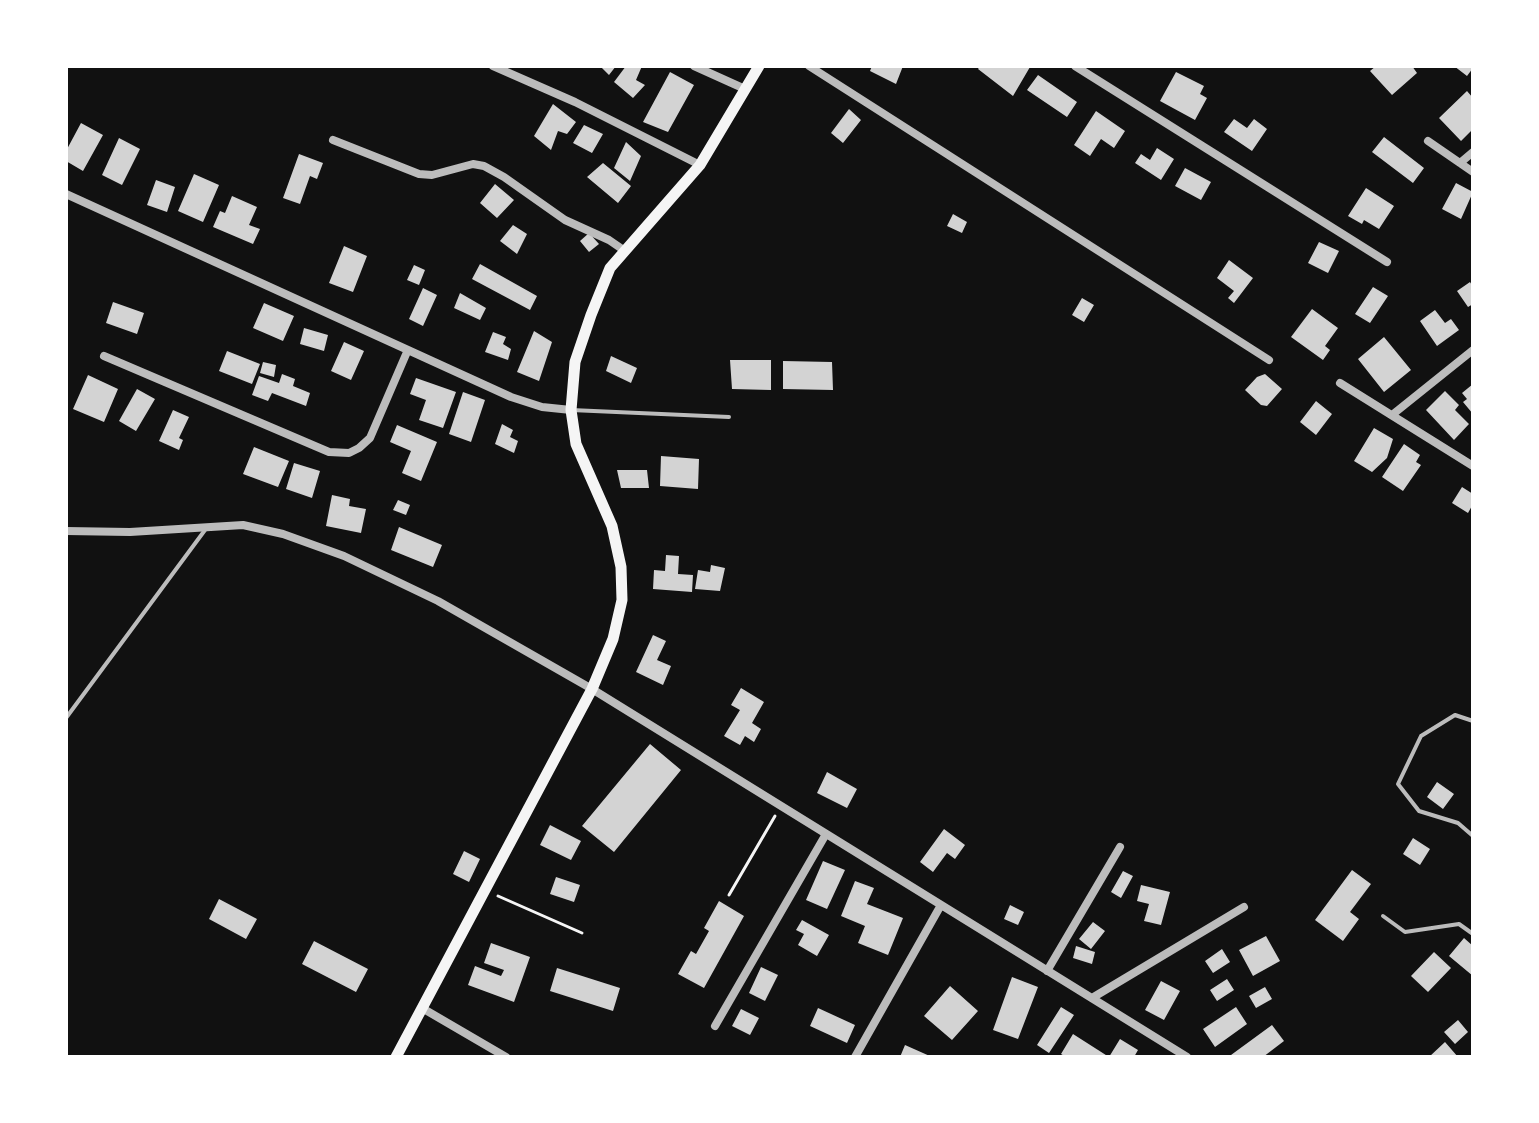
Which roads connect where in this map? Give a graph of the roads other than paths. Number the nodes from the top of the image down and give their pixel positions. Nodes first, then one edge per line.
1 (493, 66) edge
2 (694, 66) edge
3 (759, 66) edge
4 (809, 66) edge
5 (1075, 66) edge
6 (745, 89) junction
7 (333, 140) dead end
8 (1428, 141) dead end
9 (1473, 152) edge
10 (1460, 163) junction
11 (700, 165) junction
12 (1473, 172) edge
13 (66, 194) edge
14 (625, 251) junction
15 (1387, 262) dead end
16 (1473, 350) edge
17 (407, 352) junction
18 (104, 356) dead end
19 (1269, 360) dead end
20 (1340, 383) dead end
21 (571, 410) junction
22 (1392, 415) junction
23 (729, 417) dead end
24 (1473, 466) edge
25 (208, 525) junction
26 (66, 531) edge
27 (592, 689) junction
28 (66, 718) edge
29 (1473, 721) edge
30 (826, 834) junction
31 (1473, 836) edge
32 (1120, 847) dead end
33 (941, 905) junction
34 (1244, 907) dead end
35 (1383, 916) dead end
36 (1473, 934) edge
37 (1047, 971) junction
38 (1092, 998) junction
39 (422, 1008) junction
40 (715, 1026) dead end
41 (396, 1057) edge
42 (506, 1057) edge
43 (855, 1057) edge
44 (1187, 1057) edge

1 - 11 street
2 - 6 street
3 - 6 main road
4 - 19 street
5 - 15 street
6 - 11 main road
7 - 14 street
8 - 10 street
9 - 10 street
10 - 12 street
11 - 14 main road
13 - 17 street
14 - 21 main road
16 - 22 street
17 - 18 street
17 - 21 street
20 - 22 street
21 - 23 lane
21 - 27 main road
22 - 24 street
25 - 26 street
25 - 27 street
25 - 28 lane
27 - 30 street
27 - 39 main road
29 - 31 lane
30 - 33 street
30 - 40 street
32 - 37 street
33 - 37 street
33 - 43 street
34 - 38 street
35 - 36 lane
37 - 38 street
38 - 44 street
39 - 41 main road
39 - 42 street

